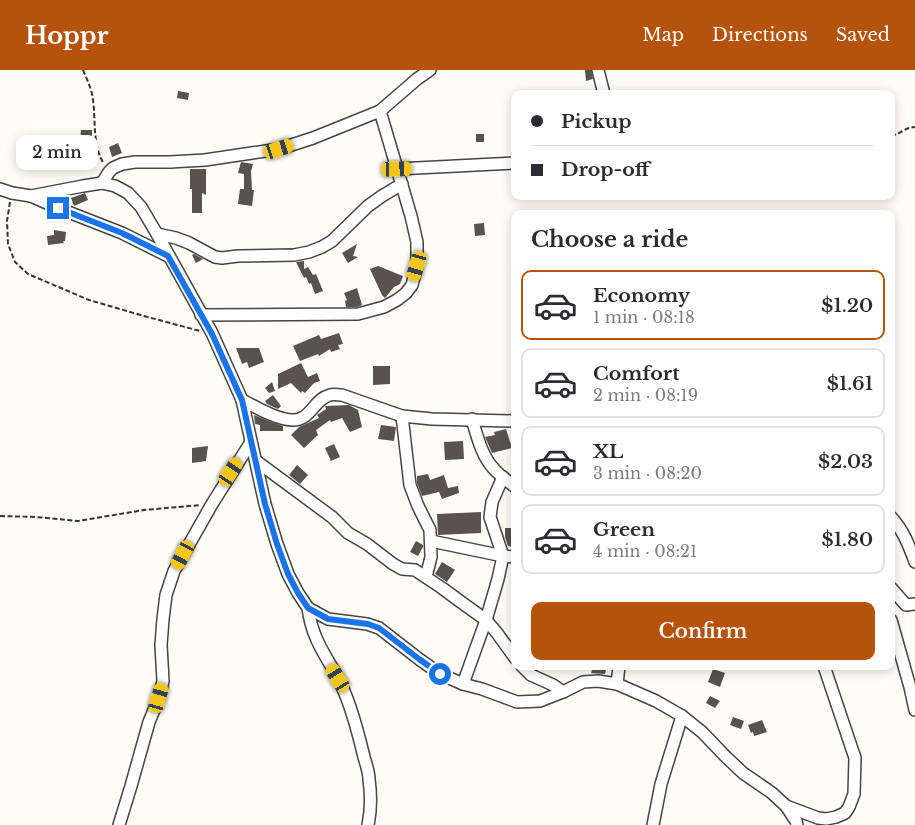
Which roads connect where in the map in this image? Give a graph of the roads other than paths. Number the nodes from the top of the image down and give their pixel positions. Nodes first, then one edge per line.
1 (430, 70) edge
2 (598, 70) edge
3 (603, 90) edge
4 (380, 111) junction
5 (511, 163) edge
6 (397, 169) junction
7 (102, 183) junction
8 (402, 184) junction
9 (0, 189) edge
10 (30, 196) junction
11 (157, 234) junction
12 (168, 256) junction
13 (201, 315) junction
14 (242, 400) junction
15 (402, 416) junction
16 (472, 419) junction
17 (511, 421) edge
18 (251, 442) junction
19 (256, 460) junction
20 (503, 477) junction
21 (511, 484) edge
22 (895, 521) edge
23 (431, 541) junction
24 (502, 556) junction
25 (511, 557) edge
26 (915, 562) edge
27 (426, 577) junction
28 (895, 593) edge
29 (915, 604) edge
30 (308, 608) junction
31 (486, 620) junction
32 (895, 634) edge
33 (511, 653) edge
34 (526, 670) edge
35 (619, 670) edge
36 (825, 670) edge
37 (463, 684) junction
38 (617, 684) junction
39 (563, 692) junction
40 (915, 710) edge
41 (682, 716) junction
42 (786, 806) junction
43 (119, 825) edge
44 (368, 825) edge
45 (653, 825) edge
46 (798, 825) edge

1 - 4 street
2 - 3 street
4 - 6 street
4 - 7 street
5 - 6 street
6 - 8 street
7 - 10 street
7 - 11 street
8 - 11 street
8 - 13 street
9 - 10 street
10 - 12 street
11 - 12 street
12 - 13 street
13 - 14 street
14 - 15 street
14 - 18 street
15 - 16 street
15 - 23 street
16 - 17 street
16 - 20 street
18 - 19 street
18 - 43 street
19 - 27 street
19 - 30 street
20 - 21 street
20 - 24 street
22 - 26 street
23 - 24 street
23 - 27 street
24 - 25 street
24 - 31 street
27 - 31 street
28 - 29 street
30 - 37 street
30 - 44 street
31 - 33 street
31 - 37 street
32 - 40 street
34 - 39 street
35 - 38 street
36 - 42 street
37 - 39 street
38 - 39 street
38 - 41 street
41 - 42 street
41 - 45 street
42 - 46 street

